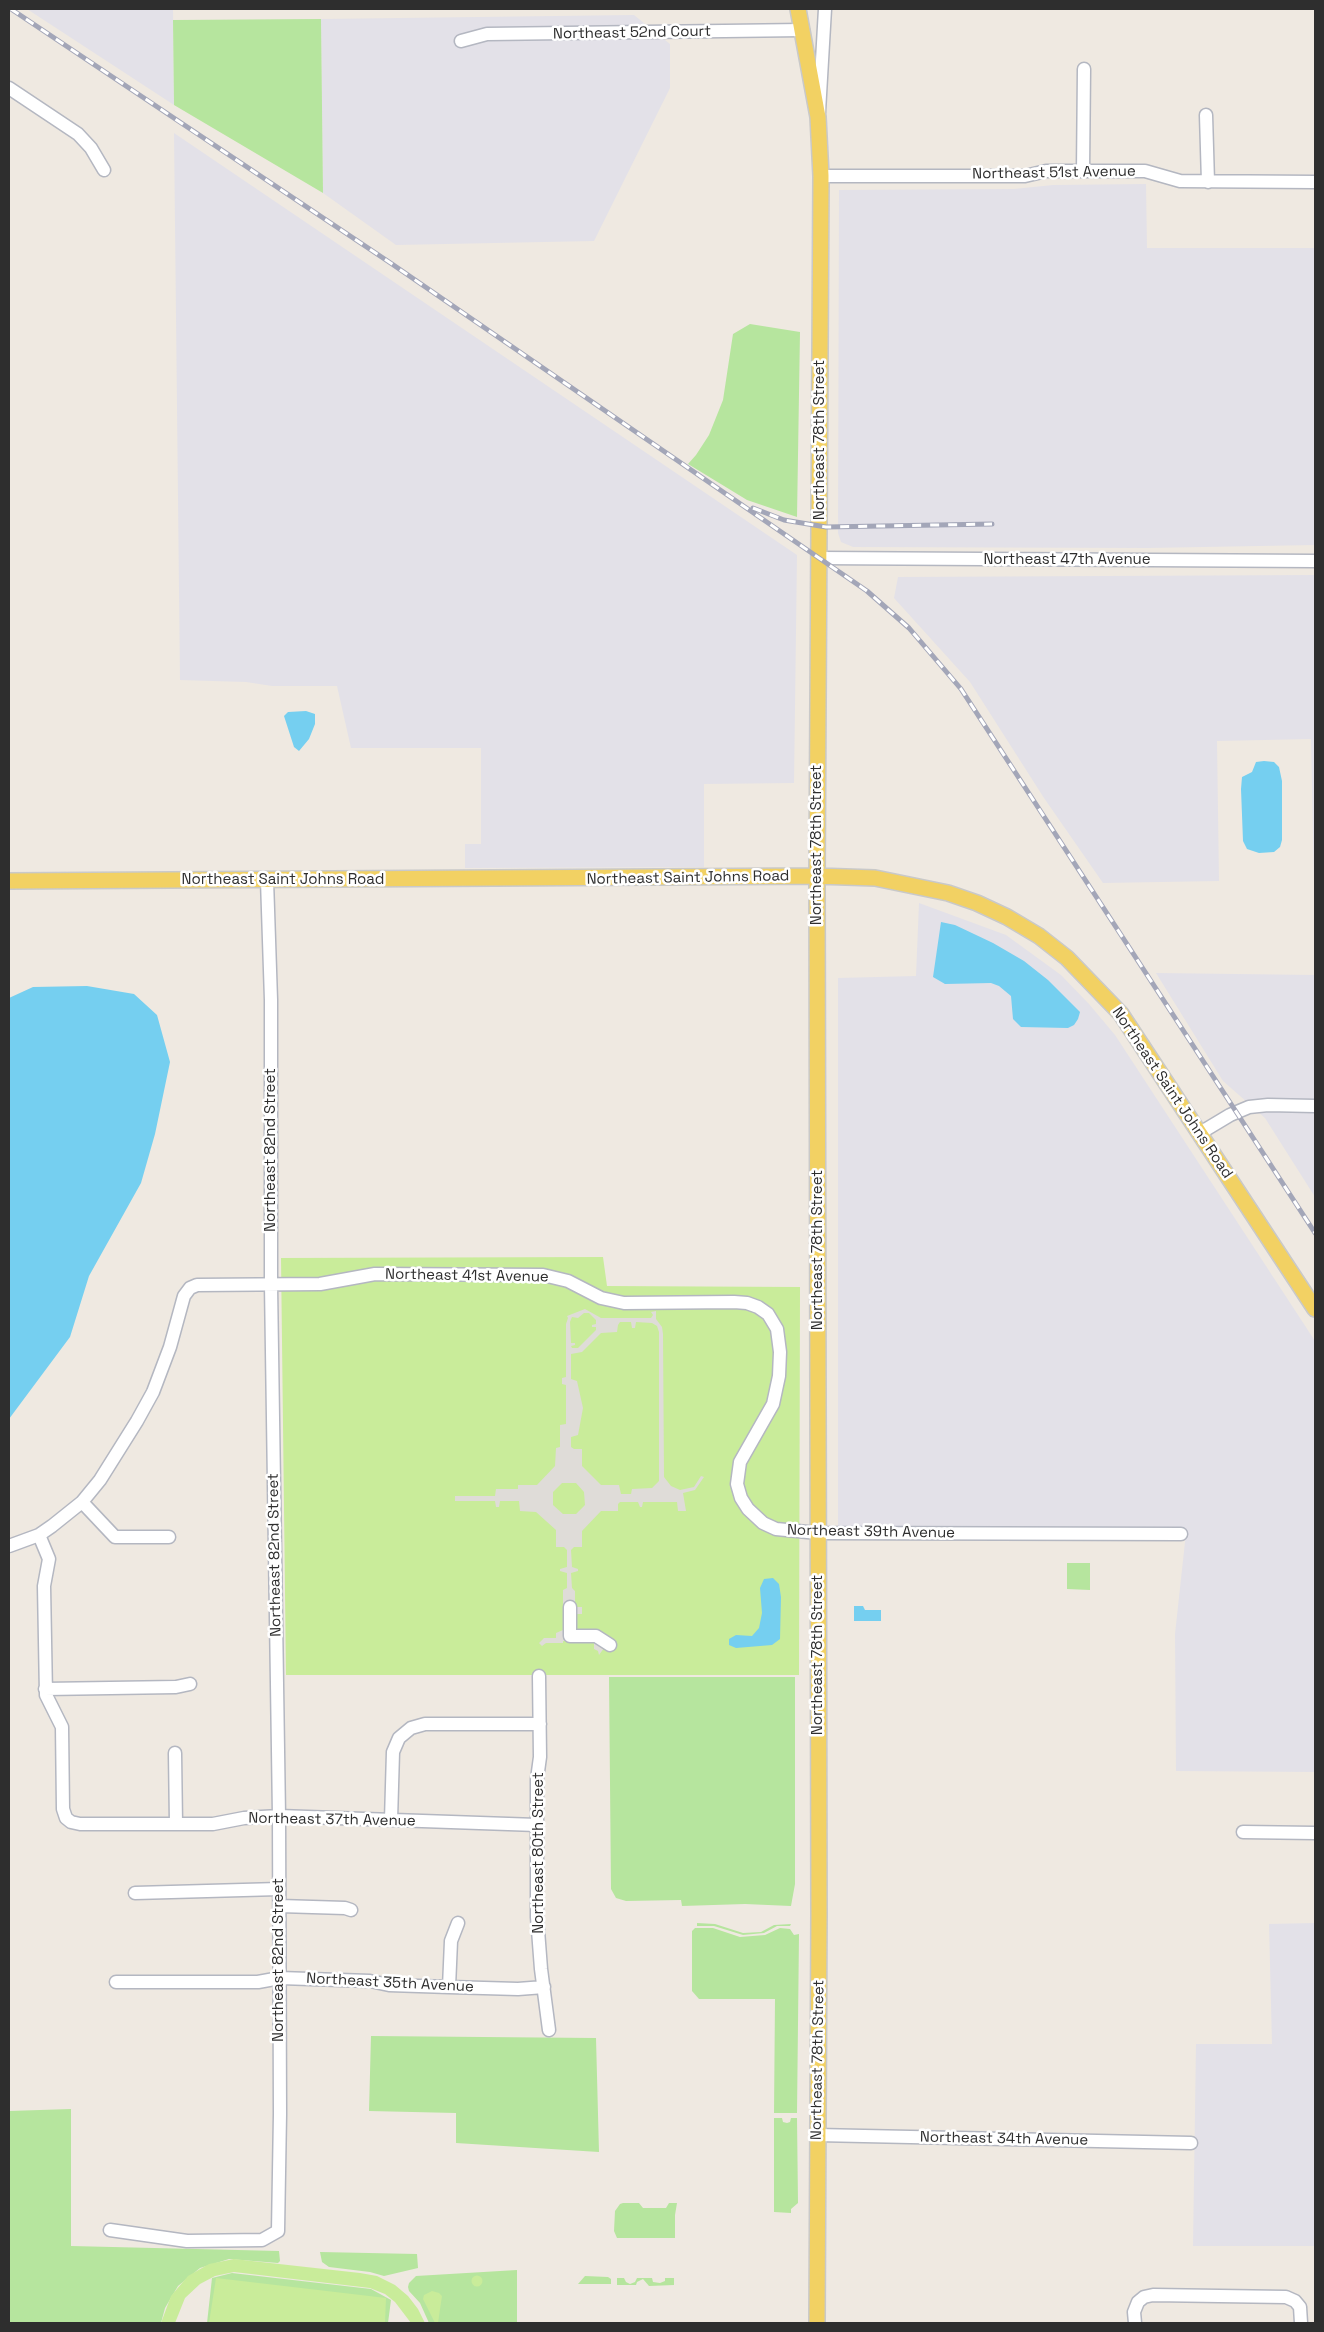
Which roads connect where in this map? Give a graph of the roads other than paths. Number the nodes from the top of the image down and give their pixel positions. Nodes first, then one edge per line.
1 (798, 9) edge
2 (825, 9) edge
3 (803, 30) junction
4 (461, 42) dead end
5 (1084, 69) dead end
6 (9, 88) edge
7 (1206, 115) dead end
8 (818, 116) junction
9 (104, 170) dead end
10 (1083, 171) junction
11 (821, 176) junction
12 (1208, 182) junction
13 (1315, 182) edge
14 (819, 558) junction
15 (1315, 561) edge
16 (817, 876) junction
17 (267, 880) junction
18 (9, 881) edge
19 (1315, 1106) edge
20 (1200, 1133) junction
21 (271, 1285) junction
22 (1315, 1309) edge
23 (768, 1314) joint
24 (82, 1502) junction
25 (818, 1533) junction
26 (1181, 1534) dead end
27 (39, 1535) junction
28 (169, 1537) dead end
29 (9, 1546) edge
30 (570, 1608) dead end
31 (610, 1645) dead end
32 (539, 1676) dead end
33 (190, 1684) dead end
34 (45, 1688) junction
35 (540, 1724) junction
36 (175, 1753) dead end
37 (279, 1816) junction
38 (391, 1820) junction
39 (176, 1824) junction
40 (537, 1825) junction
41 (1243, 1832) dead end
42 (1315, 1833) edge
43 (279, 1889) junction
44 (135, 1893) dead end
45 (280, 1906) junction
46 (351, 1910) dead end
47 (458, 1923) dead end
48 (280, 1978) junction
49 (116, 1982) dead end
50 (450, 1987) junction
51 (544, 1987) junction
52 (550, 2030) dead end
53 (817, 2135) junction
54 (1191, 2143) dead end
55 (110, 2230) dead end
56 (817, 2323) edge
57 (1134, 2323) edge
58 (1301, 2323) edge

1 - 3 main road, Northeast 78th Street
2 - 8 street
3 - 4 street, Northeast 52nd Court
3 - 8 main road, Northeast 78th Street
5 - 10 street
6 - 9 street
7 - 12 street
8 - 11 main road, Northeast 78th Street
10 - 11 street, Northeast 51st Avenue
10 - 12 street, Northeast 51st Avenue
11 - 14 main road, Northeast 78th Street
12 - 13 street, Northeast 51st Avenue
14 - 15 street, Northeast 47th Avenue
14 - 16 main road, Northeast 78th Street
16 - 17 main road, Northeast Saint Johns Road
16 - 20 main road, Northeast Saint Johns Road
16 - 25 main road, Northeast 78th Street
17 - 18 main road, Northeast Saint Johns Road
17 - 21 street, Northeast 82nd Street
19 - 20 street
20 - 22 main road, Northeast Saint Johns Road
21 - 23 street, Northeast 41st Avenue
21 - 24 street, Northeast 41st Avenue
21 - 37 street, Northeast 82nd Street
23 - 25 street, Northeast 39th Avenue
24 - 27 street
24 - 28 street
25 - 26 street, Northeast 39th Avenue
25 - 53 main road, Northeast 78th Street
27 - 29 street
27 - 34 street
30 - 31 street
32 - 35 street, Northeast 80th Street
33 - 34 street
34 - 39 street, Northeast 37th Avenue
35 - 38 street
35 - 40 street, Northeast 80th Street
36 - 39 street
37 - 38 street, Northeast 37th Avenue
37 - 39 street, Northeast 37th Avenue
37 - 43 street, Northeast 82nd Street
38 - 40 street, Northeast 37th Avenue
40 - 51 street, Northeast 80th Street
41 - 42 street
43 - 44 street
43 - 45 street, Northeast 82nd Street
45 - 46 street
45 - 48 street, Northeast 82nd Street
47 - 50 street
48 - 49 street, Northeast 35th Avenue
48 - 50 street, Northeast 35th Avenue
48 - 55 street, Northeast 82nd Street
50 - 51 street, Northeast 35th Avenue
51 - 52 street, Northeast 80th Street
53 - 54 street, Northeast 34th Avenue
53 - 56 main road, Northeast 78th Street
57 - 58 street

